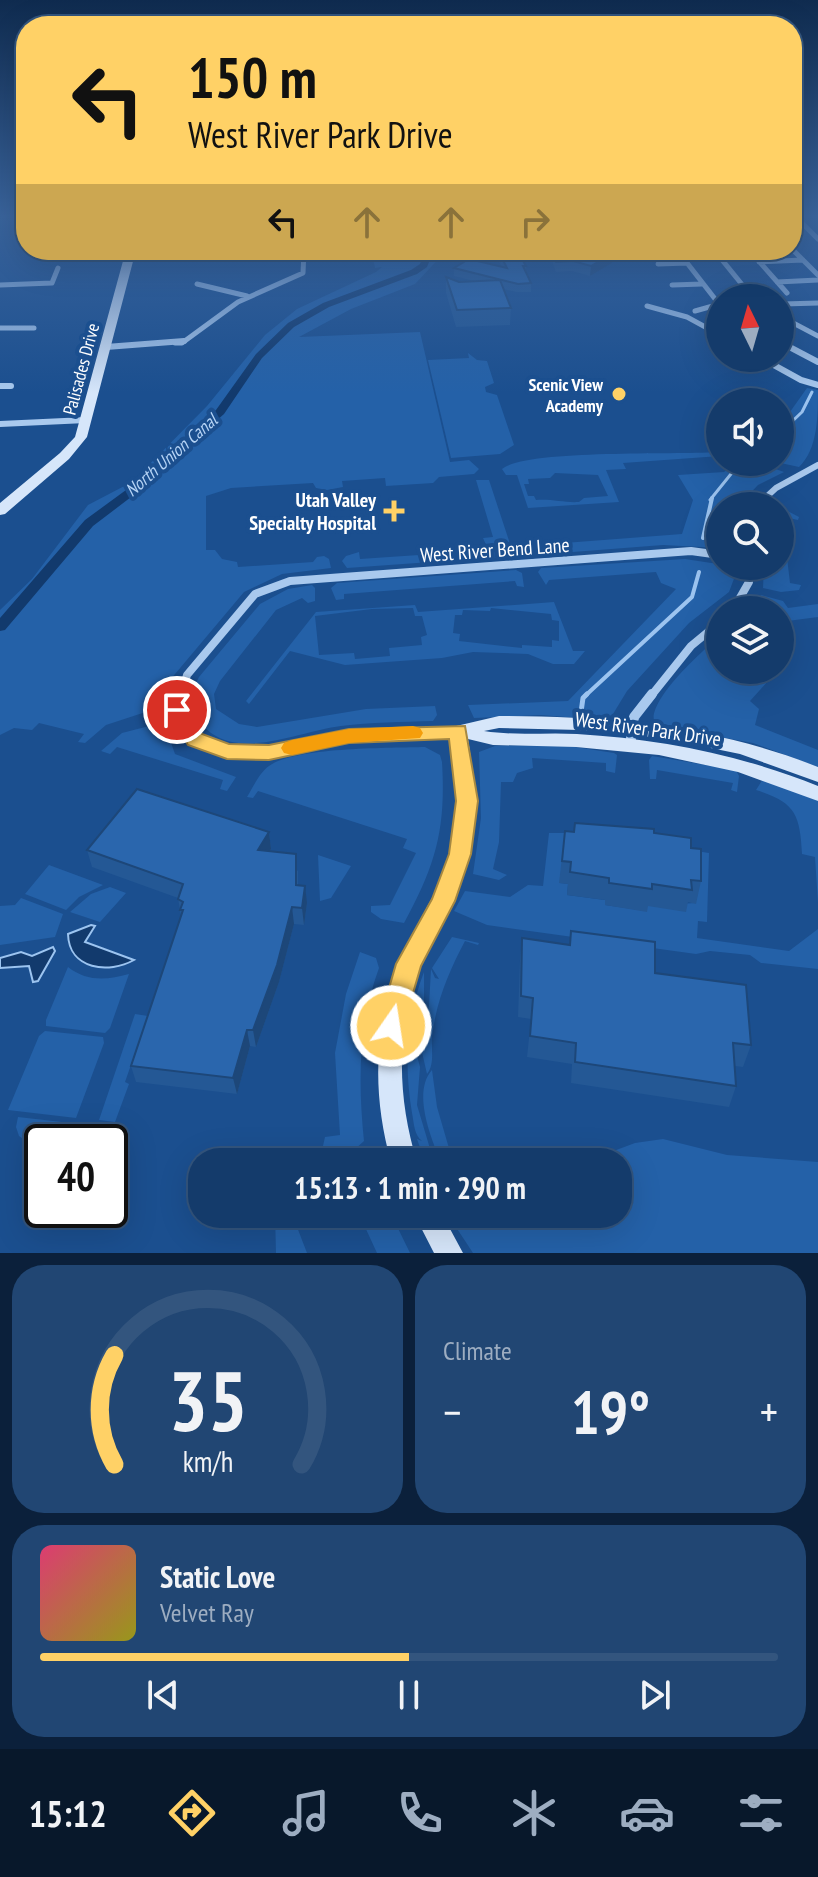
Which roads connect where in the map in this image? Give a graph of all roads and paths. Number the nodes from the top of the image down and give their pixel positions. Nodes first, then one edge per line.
1 (55, 276) edge
2 (124, 276) edge
3 (295, 276) edge
4 (697, 276) edge
5 (772, 276) edge
6 (818, 278) edge
7 (777, 282) joint
8 (197, 284) dead end
9 (702, 284) junction
10 (0, 285) edge
11 (672, 285) dead end
12 (706, 289) edge
13 (248, 297) junction
14 (818, 303) edge
15 (794, 304) edge
16 (647, 306) dead end
17 (706, 309) edge
18 (695, 311) dead end
19 (794, 324) edge
20 (706, 327) edge
21 (0, 328) edge
22 (34, 328) dead end
23 (818, 336) edge
24 (106, 347) junction
25 (794, 349) edge
26 (818, 362) edge
27 (791, 372) edge
28 (818, 385) edge
29 (0, 386) edge
30 (11, 386) dead end
31 (86, 420) junction
32 (0, 424) edge
33 (818, 465) edge
34 (772, 492) edge
35 (0, 511) edge
36 (706, 553) edge
37 (706, 634) edge
38 (177, 710) joint
39 (463, 731) junction
40 (630, 738) junction
41 (818, 775) edge
42 (818, 794) edge
43 (400, 1148) edge
44 (435, 1228) edge
45 (449, 1253) edge

1 - 10 street
2 - 24 street, Palisades Drive
3 - 13 street
4 - 9 street
5 - 7 street
6 - 7 street
8 - 13 street
9 - 11 street
9 - 12 street
13 - 24 street
14 - 15 street
16 - 20 street
17 - 18 street
19 - 23 street
21 - 22 street
24 - 31 street, Palisades Drive
25 - 26 street
27 - 28 street
29 - 30 street
31 - 32 street
31 - 35 street, Palisades Drive
33 - 34 street
36 - 38 street, West River Bend Lane
37 - 40 street
38 - 39 street, West River Park Drive
39 - 40 street, West River Park Drive
39 - 43 street
40 - 41 street, West River Park Drive
40 - 42 street, West River Park Drive
44 - 45 street

